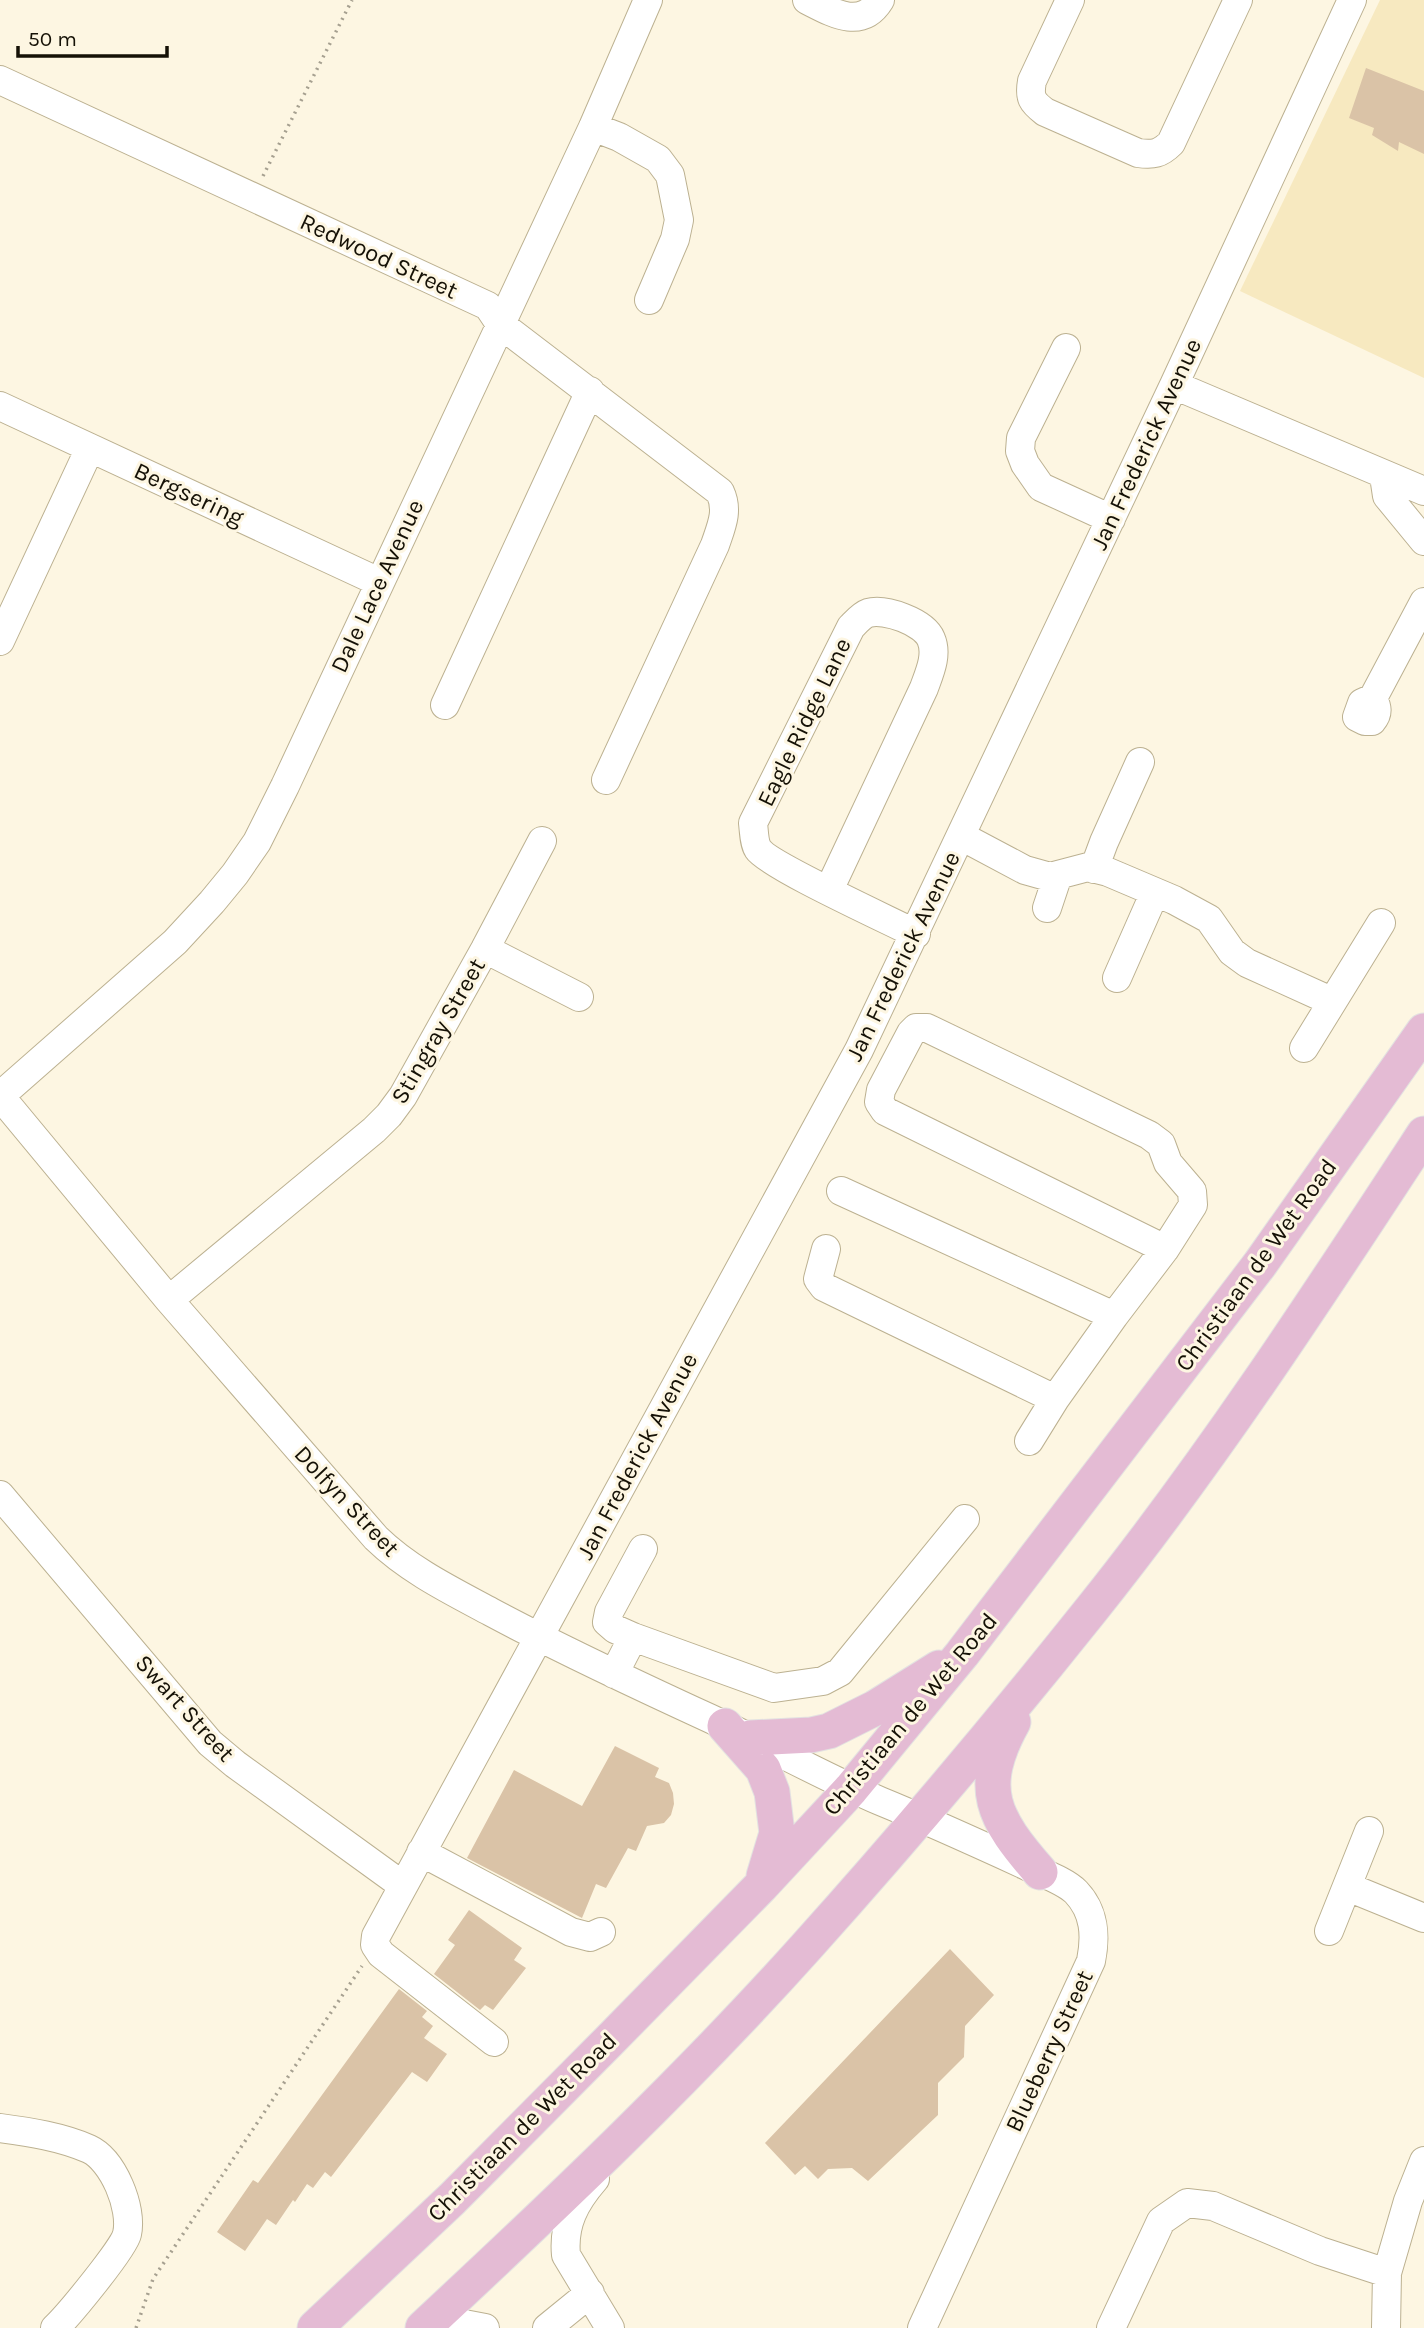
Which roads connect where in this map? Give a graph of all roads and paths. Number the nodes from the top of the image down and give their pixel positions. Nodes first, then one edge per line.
1 (352, 0) edge
2 (648, 0) edge
3 (807, 0) edge
4 (880, 0) edge
5 (1070, 0) edge
6 (1238, 0) edge
7 (1352, 0) edge
8 (0, 80) edge
9 (593, 127) junction
10 (252, 197) junction
11 (649, 300) dead end
12 (499, 324) junction
13 (1066, 348) dead end
14 (1174, 385) junction
15 (590, 391) junction
16 (0, 406) edge
17 (90, 448) junction
18 (1384, 475) junction
19 (1424, 491) edge
20 (1111, 519) junction
21 (1424, 541) edge
22 (379, 582) junction
23 (1424, 601) edge
24 (0, 641) edge
25 (1373, 698) dead end
26 (445, 705) dead end
27 (1140, 762) dead end
28 (606, 780) dead end
29 (961, 836) junction
30 (542, 841) dead end
31 (1094, 869) junction
32 (1058, 875) junction
33 (829, 890) junction
34 (1155, 892) junction
35 (1047, 908) dead end
36 (1381, 923) dead end
37 (916, 934) junction
38 (485, 949) junction
39 (1117, 978) dead end
40 (579, 997) dead end
41 (1331, 1001) junction
42 (1424, 1031) edge
43 (1304, 1048) dead end
44 (0, 1096) edge
45 (1424, 1134) edge
46 (841, 1191) dead end
47 (1165, 1249) junction
48 (826, 1250) dead end
49 (169, 1300) junction
50 (1114, 1316) junction
51 (1055, 1399) junction
52 (1029, 1441) dead end
53 (0, 1495) edge
54 (965, 1519) dead end
55 (643, 1549) dead end
56 (634, 1637) junction
57 (540, 1638) junction
58 (962, 1654) junction
59 (1039, 1672) junction
60 (614, 1674) junction
61 (738, 1732) junction
62 (851, 1788) junction
63 (920, 1817) junction
64 (1368, 1831) dead end
65 (421, 1852) junction
66 (1040, 1872) junction
67 (402, 1885) junction
68 (761, 1886) junction
69 (1348, 1887) junction
70 (1424, 1917) edge
71 (1329, 1931) dead end
72 (601, 1932) dead end
73 (375, 1945) junction
74 (494, 2042) dead end
75 (676, 2084) junction
76 (0, 2128) edge
77 (1424, 2161) edge
78 (1387, 2273) junction
79 (590, 2293) junction
80 (55, 2328) edge
81 (136, 2328) edge
82 (315, 2328) edge
83 (423, 2328) edge
84 (439, 2328) edge
85 (485, 2328) edge
86 (547, 2328) edge
87 (610, 2328) edge
88 (922, 2328) edge
89 (1111, 2328) edge
90 (1386, 2328) edge

1 - 10 path
2 - 9 street, Dale Lace Avenue
3 - 4 street
5 - 6 street
7 - 14 street, Jan Frederick Avenue
8 - 10 street, Redwood Street
9 - 11 street
9 - 12 street, Dale Lace Avenue
10 - 12 street, Redwood Street
12 - 15 street, Redwood Street
12 - 22 street, Dale Lace Avenue
13 - 20 street
14 - 18 street
14 - 20 street, Jan Frederick Avenue
15 - 26 street
15 - 28 street, Redwood Street
16 - 17 street, Bergsering
17 - 22 street, Bergsering
17 - 24 street
18 - 19 street
18 - 21 street
20 - 29 street, Jan Frederick Avenue
22 - 44 street, Dale Lace Avenue
23 - 25 street
27 - 31 street
29 - 32 street
29 - 37 street, Jan Frederick Avenue
30 - 38 street, Stingray Street
31 - 32 street
31 - 34 street
32 - 35 street
33 - 33 street, Eagle Ridge Lane
33 - 37 street, Eagle Ridge Lane
34 - 39 street
34 - 41 street
36 - 41 street
37 - 57 street, Jan Frederick Avenue
38 - 40 street
38 - 49 street, Stingray Street
41 - 43 street
42 - 58 main road, Christiaan de Wet Road
44 - 49 street, Dolfyn Street
45 - 59 main road
46 - 50 street
47 - 47 street
47 - 50 street
48 - 51 street
49 - 57 street, Dolfyn Street
50 - 51 street
51 - 52 street
53 - 67 street, Swart Street
54 - 56 street
55 - 56 street
56 - 60 street
57 - 60 street, Dolfyn Street
57 - 65 street, Jan Frederick Avenue
58 - 61 main road
58 - 62 main road, Christiaan de Wet Road
59 - 63 main road
59 - 66 main road
60 - 61 street, Dolfyn Street
61 - 62 street, Dolfyn Street
61 - 68 main road
62 - 63 street, Dolfyn Street
62 - 68 main road, Christiaan de Wet Road
63 - 66 street, Blueberry Street
63 - 75 main road
64 - 69 street
65 - 67 street, Jan Frederick Avenue
65 - 72 street
66 - 88 street, Blueberry Street
67 - 73 street, Jan Frederick Avenue
68 - 82 main road, Christiaan de Wet Road
69 - 70 street
69 - 71 street
73 - 74 street
73 - 81 path
75 - 79 street
75 - 83 main road
76 - 80 street
77 - 78 street
78 - 89 street
78 - 90 street
79 - 86 street
79 - 87 street
84 - 85 street

